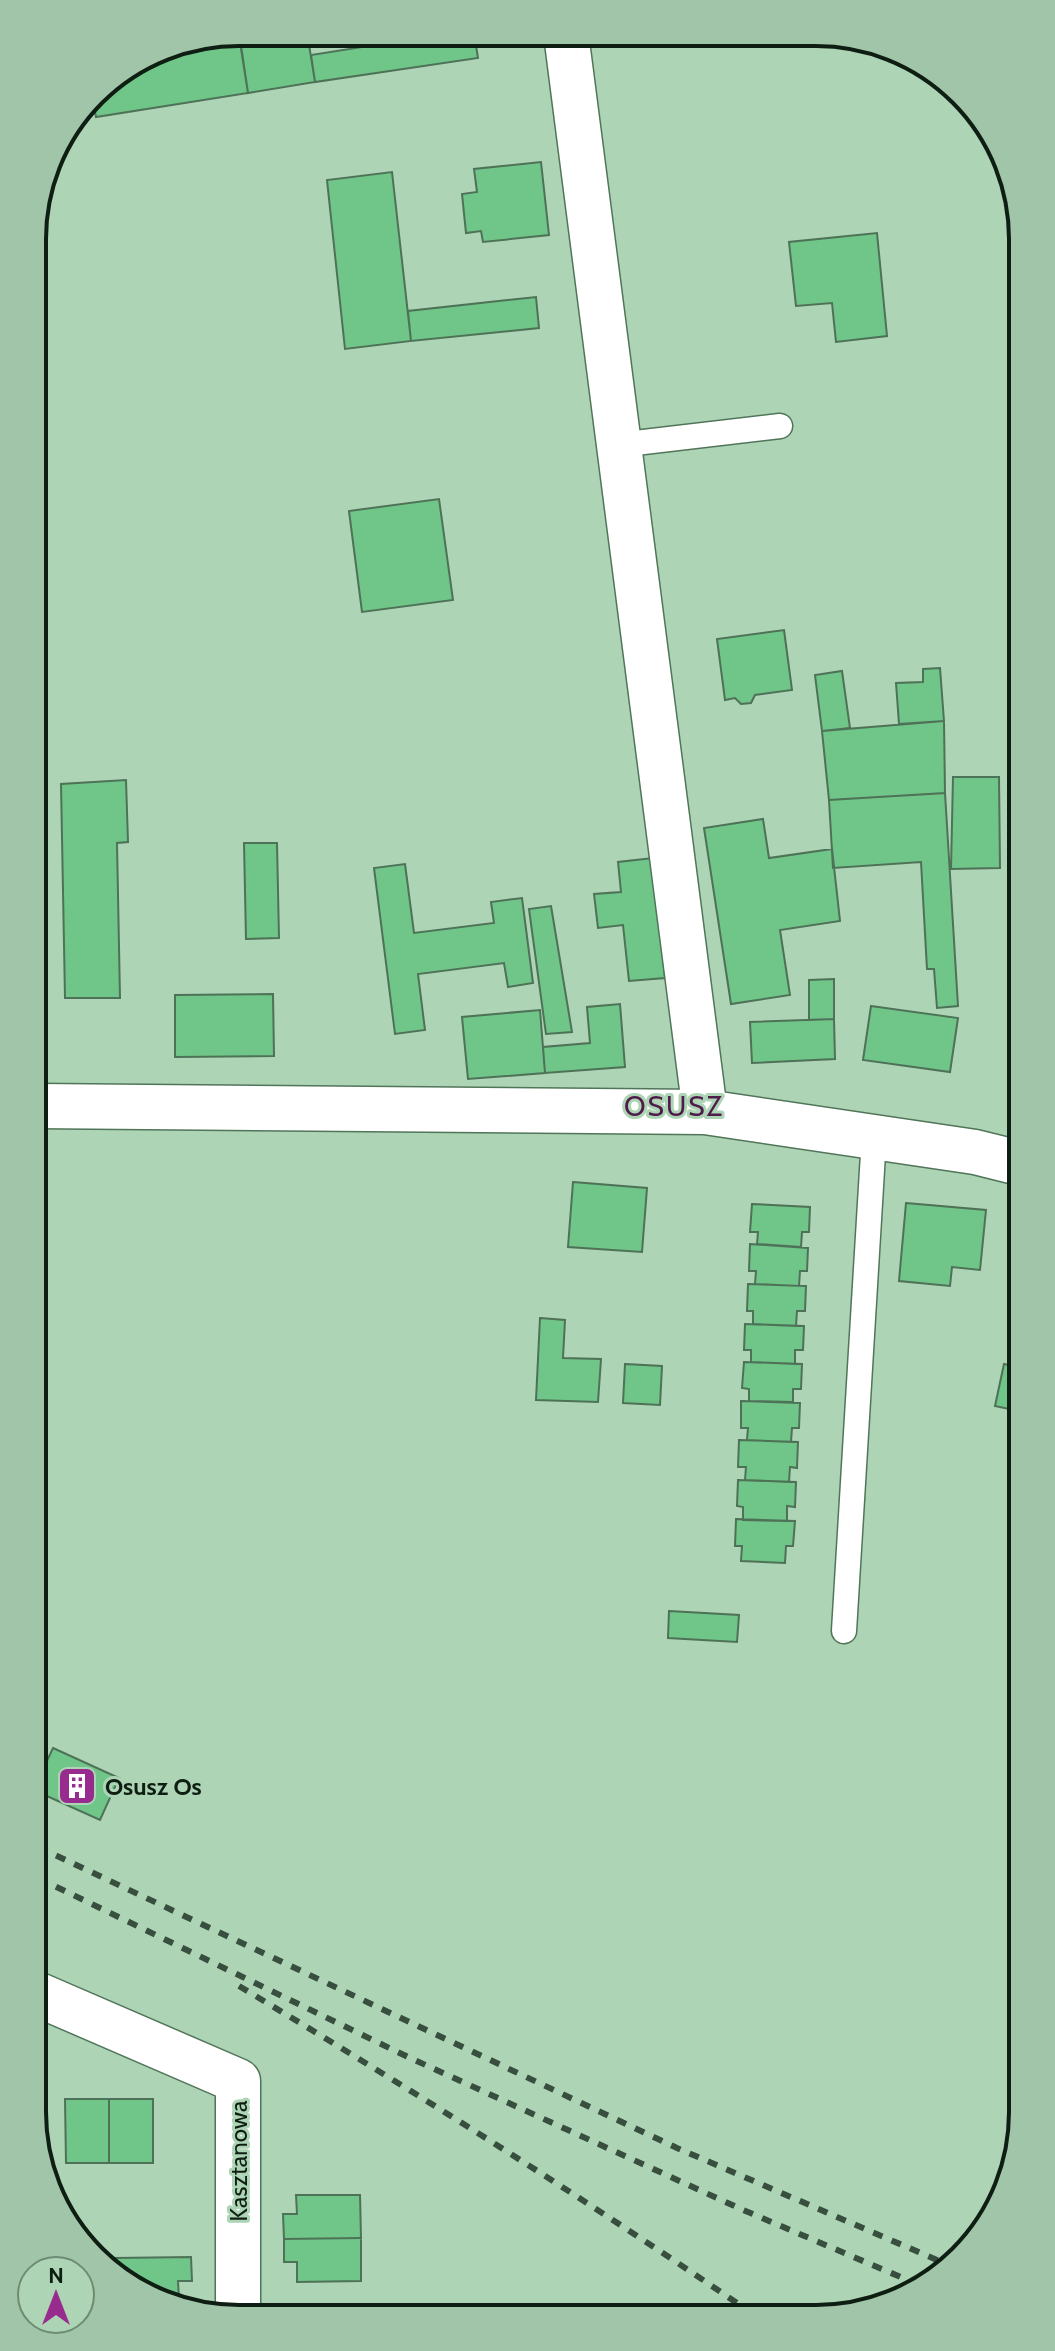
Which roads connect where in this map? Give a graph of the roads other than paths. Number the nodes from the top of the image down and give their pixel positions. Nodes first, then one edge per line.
1 (568, 46) edge
2 (780, 426) dead end
3 (618, 445) junction
4 (46, 1106) edge
5 (705, 1112) junction
6 (874, 1137) junction
7 (1009, 1160) edge
8 (844, 1631) dead end
9 (46, 1998) edge
10 (238, 2305) edge

1 - 3 street
2 - 3 lane
3 - 5 street
4 - 5 street
5 - 6 street
6 - 7 street
6 - 8 lane
9 - 10 street, Kasztanowa

